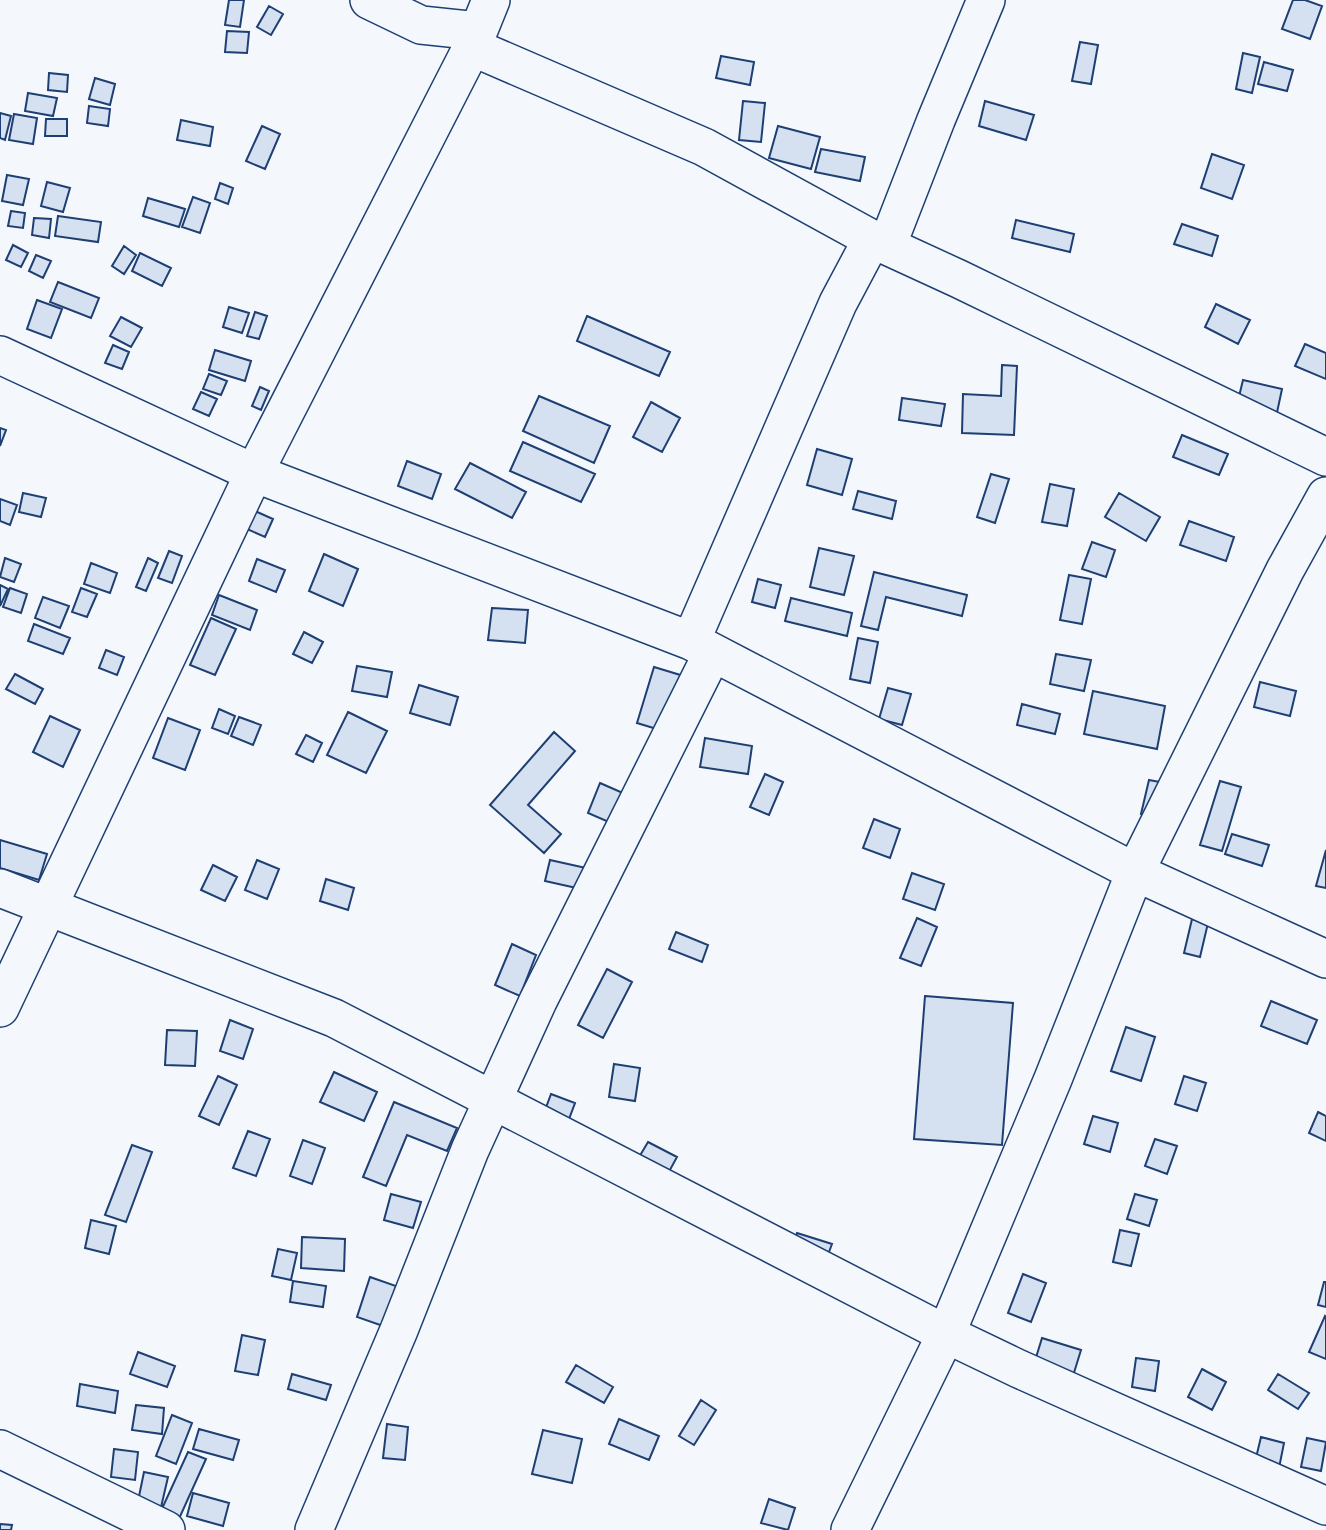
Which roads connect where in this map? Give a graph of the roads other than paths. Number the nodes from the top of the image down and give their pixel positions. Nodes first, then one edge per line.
1 (369, 0) edge
2 (986, 0) edge
3 (480, 26) edge
4 (879, 243) junction
5 (0, 355) edge
6 (1326, 457) edge
7 (254, 473) junction
8 (1326, 496) edge
9 (702, 648) junction
10 (1135, 872) junction
11 (0, 888) edge
12 (49, 908) junction
13 (1326, 959) edge
14 (0, 1008) edge
15 (494, 1101) junction
16 (946, 1334) junction
17 (0, 1449) edge
18 (1326, 1506) edge
19 (166, 1530) edge
20 (314, 1530) edge
21 (850, 1530) edge

1 - 3 street
2 - 4 street
3 - 4 street
3 - 7 street
4 - 6 street
4 - 9 street
5 - 7 street
7 - 9 street
7 - 12 street
8 - 10 street
9 - 10 street
9 - 15 street
10 - 13 street
10 - 16 street
11 - 12 street
12 - 14 street
12 - 15 street
15 - 16 street
15 - 20 street
16 - 18 street
16 - 21 street
17 - 19 street

